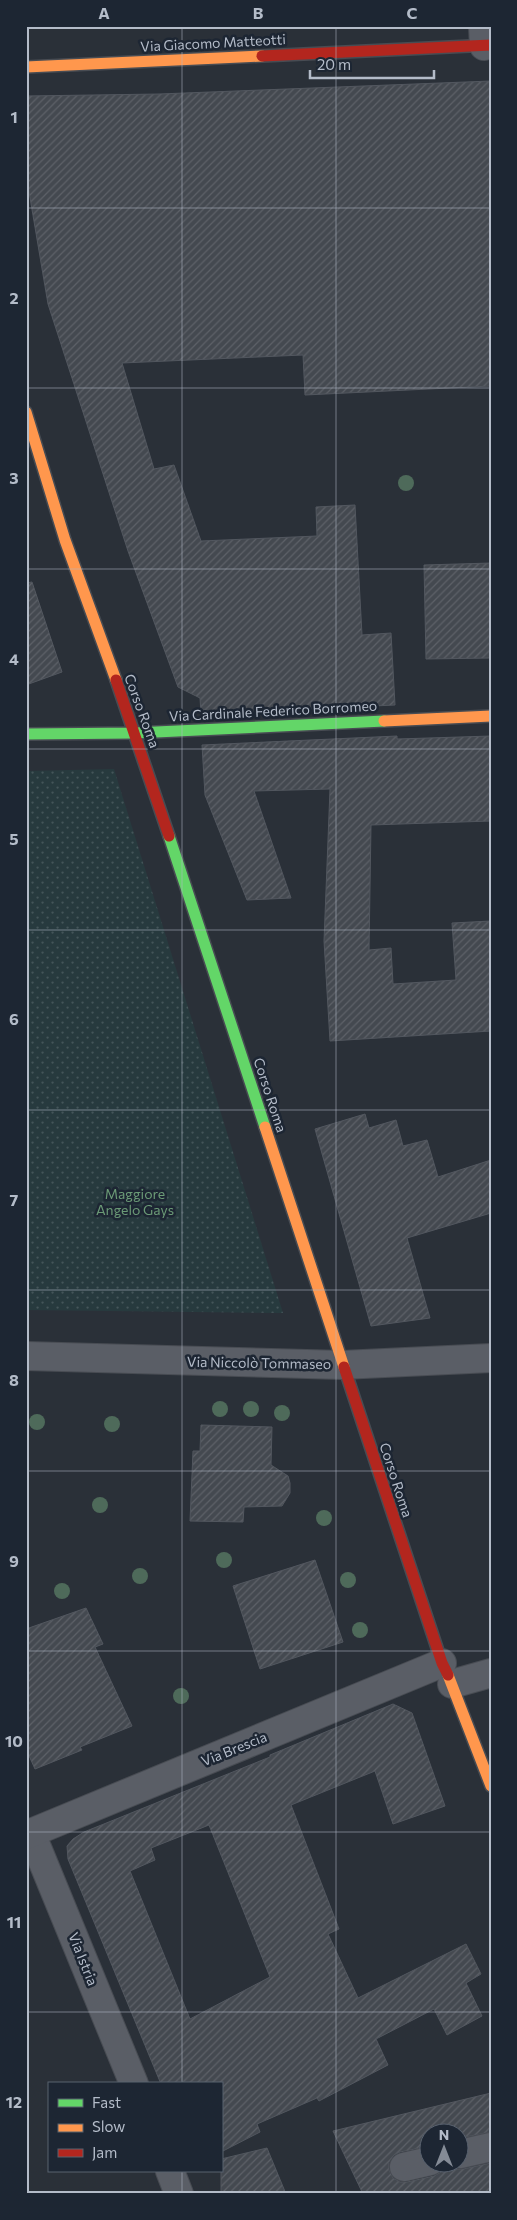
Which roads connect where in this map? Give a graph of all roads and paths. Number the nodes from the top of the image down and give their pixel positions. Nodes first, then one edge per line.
1 (486, 39) edge
2 (26, 67) edge
3 (26, 412) edge
4 (491, 716) edge
5 (135, 733) junction
6 (26, 734) edge
7 (26, 1356) edge
8 (491, 1358) edge
9 (342, 1365) junction
10 (491, 1673) edge
11 (447, 1674) junction
12 (491, 1786) edge
13 (29, 1834) edge
14 (133, 2082) edge
15 (491, 2147) edge
16 (470, 2152) edge
17 (170, 2172) edge
18 (179, 2194) edge

1 - 2 street, Via Giacomo Matteotti
3 - 5 street, Corso Roma
4 - 5 street, Via Cardinale Federico Borromeo
5 - 6 street, Via Cardinale Federico Borromeo
5 - 9 street, Corso Roma
7 - 9 street, Via Niccolò Tommaseo
8 - 9 street, Via Niccolò Tommaseo
9 - 11 street, Corso Roma
10 - 11 street, Via Brescia
11 - 12 street, Corso Roma
11 - 13 street, Via Brescia
13 - 14 street, Via Istria
15 - 16 street
17 - 18 street

